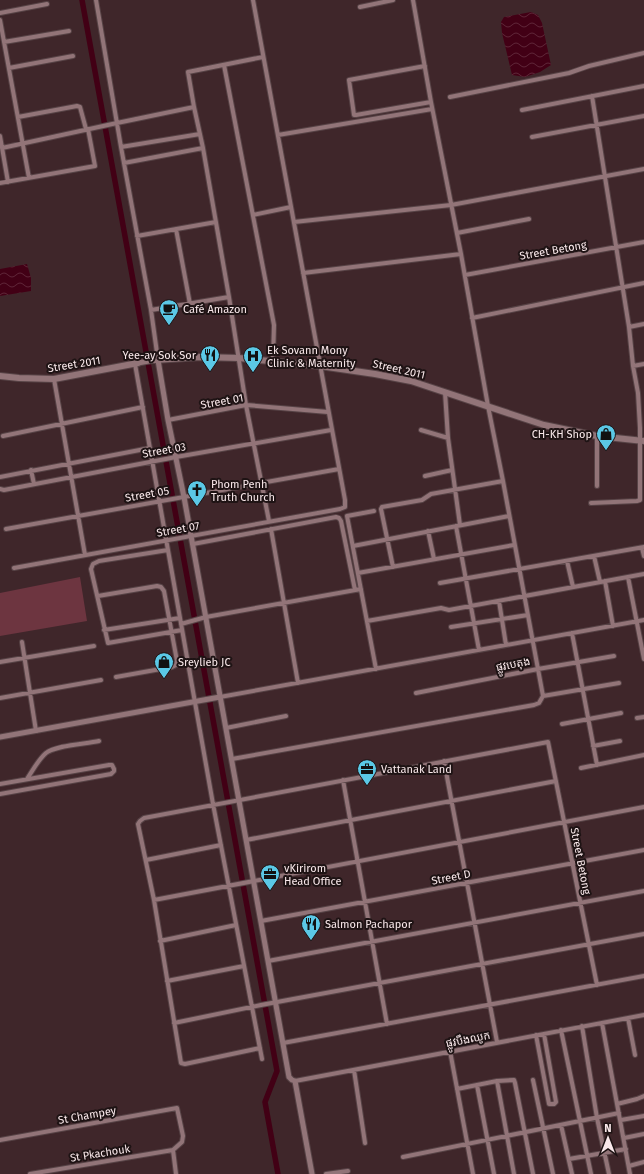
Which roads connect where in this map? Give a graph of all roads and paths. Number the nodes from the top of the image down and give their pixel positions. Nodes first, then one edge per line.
1 (96, 0) edge
2 (252, 0) edge
3 (393, 0) edge
4 (413, 0) edge
5 (47, 4) dead end
6 (360, 7) dead end
7 (0, 13) edge
8 (0, 20) edge
9 (1, 29) edge
10 (69, 31) dead end
11 (4, 42) junction
12 (644, 53) edge
13 (74, 56) dead end
14 (263, 57) junction
15 (224, 65) junction
16 (425, 66) junction
17 (9, 68) junction
18 (644, 86) edge
19 (592, 96) junction
20 (450, 97) dead end
21 (431, 102) junction
22 (194, 107) junction
23 (432, 109) junction
24 (522, 110) dead end
25 (644, 116) edge
26 (18, 117) junction
27 (116, 123) junction
28 (596, 125) junction
29 (86, 129) junction
30 (200, 134) junction
31 (278, 135) junction
32 (532, 137) dead end
33 (0, 139) edge
34 (22, 143) junction
35 (2, 148) junction
36 (121, 148) junction
37 (203, 148) junction
38 (124, 163) junction
39 (6, 167) junction
40 (0, 168) edge
41 (644, 169) edge
42 (605, 176) junction
43 (29, 178) junction
44 (8, 182) junction
45 (0, 183) edge
46 (451, 204) junction
47 (291, 208) junction
48 (253, 215) junction
49 (529, 219) dead end
50 (216, 222) junction
51 (294, 222) junction
52 (176, 229) junction
53 (457, 233) junction
54 (137, 236) junction
55 (644, 242) edge
56 (616, 247) junction
57 (461, 254) junction
58 (303, 273) junction
59 (465, 275) junction
60 (644, 283) edge
61 (623, 287) junction
62 (229, 297) junction
63 (190, 304) junction
64 (151, 310) junction
65 (472, 318) junction
66 (644, 324) edge
67 (629, 327) junction
68 (239, 358) junction
69 (156, 360) junction
70 (273, 360) junction
71 (137, 364) junction
72 (644, 364) edge
73 (320, 366) junction
74 (633, 366) junction
75 (0, 376) edge
76 (54, 379) junction
77 (445, 392) junction
78 (644, 392) edge
79 (638, 393) junction
80 (246, 405) junction
81 (488, 406) junction
82 (143, 407) junction
83 (328, 412) junction
84 (168, 420) junction
85 (62, 423) junction
86 (331, 430) junction
87 (421, 430) dead end
88 (4, 436) dead end
89 (597, 436) junction
90 (448, 438) junction
91 (642, 440) edge
92 (254, 443) junction
93 (150, 448) junction
94 (175, 457) junction
95 (153, 461) junction
96 (68, 463) junction
97 (339, 469) junction
98 (31, 470) junction
99 (452, 470) junction
100 (425, 476) dead end
101 (0, 477) edge
102 (71, 477) junction
103 (503, 481) junction
104 (261, 483) junction
105 (34, 484) junction
106 (597, 486) dead end
107 (0, 488) edge
108 (455, 489) junction
109 (182, 497) junction
110 (161, 501) junction
111 (591, 503) dead end
112 (374, 511) dead end
113 (78, 516) junction
114 (509, 516) junction
115 (269, 521) junction
116 (458, 525) junction
117 (6, 529) dead end
118 (271, 529) junction
119 (428, 531) junction
120 (189, 536) junction
121 (387, 538) junction
122 (169, 540) junction
123 (192, 544) junction
124 (514, 545) junction
125 (353, 546) junction
126 (643, 547) edge
127 (168, 550) junction
128 (461, 554) junction
129 (85, 555) junction
130 (594, 556) junction
131 (644, 556) edge
132 (434, 560) junction
133 (567, 561) junction
134 (393, 567) junction
135 (14, 568) dead end
136 (519, 570) junction
137 (358, 573) junction
138 (644, 574) edge
139 (628, 577) junction
140 (466, 579) junction
141 (605, 581) junction
142 (600, 582) junction
143 (440, 583) dead end
144 (573, 587) junction
145 (361, 589) junction
146 (355, 590) junction
147 (98, 596) junction
148 (524, 596) junction
149 (499, 601) junction
150 (285, 603) junction
151 (470, 606) junction
152 (528, 614) junction
153 (180, 618) junction
154 (203, 618) junction
155 (502, 619) junction
156 (169, 620) junction
157 (644, 620) edge
158 (367, 621) junction
159 (637, 622) junction
160 (183, 623) junction
161 (474, 623) junction
162 (613, 626) junction
163 (451, 627) dead end
164 (104, 630) junction
165 (182, 630) junction
166 (171, 632) junction
167 (572, 634) junction
168 (532, 641) junction
169 (22, 642) dead end
170 (94, 646) dead end
171 (506, 646) junction
172 (479, 650) junction
173 (614, 656) dead end
174 (25, 658) junction
175 (644, 659) edge
176 (0, 662) edge
177 (577, 663) junction
178 (376, 669) junction
179 (538, 669) junction
180 (116, 677) dead end
181 (101, 680) dead end
182 (298, 683) junction
183 (619, 683) dead end
184 (583, 690) junction
185 (30, 692) junction
186 (416, 693) dead end
187 (544, 696) junction
188 (0, 698) edge
189 (218, 698) junction
190 (197, 702) junction
191 (621, 713) dead end
192 (286, 716) dead end
193 (644, 717) edge
194 (636, 718) dead end
195 (588, 720) junction
196 (562, 724) dead end
197 (226, 728) junction
198 (36, 731) junction
199 (0, 737) edge
200 (620, 741) dead end
201 (99, 742) dead end
202 (594, 746) junction
203 (644, 755) edge
204 (232, 759) junction
205 (444, 761) junction
206 (597, 765) junction
207 (581, 768) dead end
208 (27, 779) junction
209 (343, 780) junction
210 (556, 781) junction
211 (0, 784) edge
212 (0, 794) edge
213 (237, 800) junction
214 (452, 801) junction
215 (216, 804) junction
216 (644, 807) edge
217 (350, 820) junction
218 (564, 823) junction
219 (246, 840) junction
220 (460, 842) junction
221 (221, 845) junction
222 (644, 850) edge
223 (146, 860) junction
224 (358, 862) junction
225 (572, 864) junction
226 (252, 882) junction
227 (467, 883) junction
228 (230, 886) junction
229 (644, 891) edge
230 (154, 900) junction
231 (365, 902) junction
232 (580, 903) junction
233 (261, 922) junction
234 (475, 923) junction
235 (236, 925) junction
236 (644, 934) edge
237 (160, 941) junction
238 (372, 942) junction
239 (589, 944) junction
240 (268, 961) junction
241 (482, 964) junction
242 (244, 966) junction
243 (644, 976) edge
244 (167, 981) junction
245 (380, 983) junction
246 (597, 985) junction
247 (274, 1003) junction
248 (490, 1005) junction
249 (253, 1007) junction
250 (644, 1015) edge
251 (628, 1018) junction
252 (174, 1023) junction
253 (602, 1023) junction
254 (387, 1024) junction
255 (582, 1026) junction
256 (561, 1030) junction
257 (544, 1034) junction
258 (536, 1035) junction
259 (497, 1042) junction
260 (283, 1043) junction
261 (260, 1048) junction
262 (450, 1051) junction
263 (635, 1055) dead end
264 (262, 1059) dead end
265 (354, 1070) junction
266 (533, 1080) dead end
267 (295, 1081) junction
268 (497, 1081) junction
269 (477, 1085) junction
270 (457, 1089) junction
271 (644, 1096) edge
272 (617, 1104) junction
273 (619, 1113) junction
274 (644, 1116) edge
275 (597, 1118) junction
276 (621, 1120) junction
277 (579, 1121) junction
278 (561, 1125) junction
279 (544, 1128) junction
280 (525, 1132) junction
281 (644, 1134) edge
282 (506, 1136) junction
283 (624, 1138) junction
284 (0, 1140) edge
285 (487, 1140) junction
286 (366, 1143) dead end
287 (467, 1144) junction
288 (626, 1149) junction
289 (173, 1150) junction
290 (605, 1153) junction
291 (587, 1156) junction
292 (403, 1157) dead end
293 (569, 1159) junction
294 (644, 1162) edge
295 (629, 1166) junction
296 (348, 1171) dead end
297 (30, 1174) edge
298 (176, 1174) edge
299 (312, 1174) edge
300 (326, 1174) edge
301 (472, 1174) edge
302 (494, 1174) edge
303 (514, 1174) edge
304 (534, 1174) edge
305 (553, 1174) edge
306 (572, 1174) edge
307 (591, 1174) edge
308 (609, 1174) edge
309 (630, 1174) edge

1 - 27 street
2 - 14 street
3 - 6 street
4 - 16 street
5 - 7 street
8 - 9 street
9 - 11 street
10 - 11 street
11 - 17 street
12 - 20 street
13 - 17 street
14 - 15 street
14 - 31 street
15 - 22 street
15 - 48 street
16 - 21 street
16 - 21 street
17 - 26 street
18 - 19 street
19 - 24 street
19 - 28 street
21 - 23 street
22 - 27 street
22 - 30 street
23 - 31 street
23 - 46 street
25 - 28 street
26 - 29 street
26 - 34 street
27 - 29 street
27 - 36 street
28 - 32 street
28 - 42 street
29 - 34 street
29 - 43 street
30 - 36 street
30 - 37 street
31 - 47 street
33 - 35 street
34 - 35 street
34 - 43 street
35 - 39 street
36 - 38 street
37 - 38 street
37 - 50 street
38 - 54 street
39 - 40 street
39 - 44 street
41 - 42 street
42 - 46 street
42 - 56 street
43 - 44 street
44 - 45 street
46 - 51 street
46 - 53 street
47 - 48 street
47 - 51 street
48 - 70 street
49 - 53 street
50 - 52 street
50 - 62 street
51 - 58 street
52 - 54 street
52 - 63 street
53 - 57 street
54 - 64 street
55 - 56 street, Street Betong
56 - 59 street, Street Betong
56 - 61 street
57 - 58 street
57 - 59 street
58 - 73 street
59 - 65 street
60 - 61 street
61 - 65 street
61 - 67 street
62 - 63 street
62 - 68 street
63 - 64 street
64 - 69 street
65 - 81 street
66 - 67 street
67 - 74 street
68 - 69 main road, Street 2011
68 - 70 main road, Street 2011
68 - 80 street
69 - 71 street, Street 2011
69 - 84 street
70 - 73 main road, Street 2011
71 - 76 main road, Street 2011
71 - 82 street
72 - 74 street
73 - 77 main road, Street 2011
73 - 83 street
74 - 79 street
75 - 76 main road, Street 2011
76 - 85 street
77 - 81 main road, Street 2011
77 - 90 street
78 - 79 street
79 - 91 street
80 - 83 street, Street 01
80 - 84 street, Street 01
80 - 92 street
81 - 89 main road, Street 2011
81 - 103 street
82 - 85 street
82 - 93 street
83 - 86 street
84 - 94 street
85 - 88 street
85 - 96 street
86 - 92 street, Street 03
86 - 97 street
87 - 90 street
89 - 91 main road, Street 2011
89 - 106 street
90 - 99 street
91 - 111 street
92 - 94 street, Street 03
92 - 104 street
93 - 95 street
93 - 96 street, Street 03
94 - 95 street, Street 03
94 - 109 street
95 - 102 street, Street 03
95 - 110 street
96 - 98 street, Street 03
96 - 102 street
97 - 104 street, Street 05
97 - 115 street, Street 07
98 - 101 street, Street 03
98 - 105 street
99 - 100 street
99 - 108 street
102 - 105 street, Street 03
102 - 113 street
103 - 108 street
103 - 114 street
104 - 109 street, Street 05
104 - 115 street
105 - 107 street, Street 03
108 - 116 street
108 - 121 street
109 - 110 street, Street 05
109 - 120 street
110 - 113 street, Street 05
110 - 122 street
112 - 125 street
113 - 117 street, Street 05
113 - 129 street
114 - 116 street
114 - 124 street
115 - 120 street, Street 07
116 - 119 street
116 - 128 street
118 - 123 street
118 - 146 street
118 - 150 street
119 - 121 street
119 - 132 street
120 - 122 street, Street 07
120 - 123 street
121 - 125 street
121 - 134 street
122 - 127 street
122 - 129 street, Street 07
123 - 154 street
124 - 128 street
124 - 136 street
125 - 137 street
126 - 130 street
126 - 131 street
127 - 147 street
127 - 153 street
128 - 132 street
128 - 140 street
129 - 135 street, Street 07
130 - 133 street
130 - 142 street
132 - 134 street
133 - 136 street
133 - 144 street
134 - 137 street
136 - 140 street
136 - 148 street
137 - 145 street
138 - 139 street
139 - 141 street
139 - 159 street
140 - 143 street
140 - 151 street
141 - 142 street
141 - 162 street
142 - 144 street
144 - 148 street
145 - 146 street
145 - 158 street
146 - 150 street
147 - 156 street
147 - 164 street
148 - 149 street
148 - 152 street
149 - 151 street
149 - 155 street
150 - 154 street
150 - 182 street
151 - 158 street
151 - 161 street
152 - 155 street
152 - 168 street
153 - 156 street
153 - 160 street
154 - 160 street
154 - 189 street
155 - 161 street
155 - 171 street
156 - 164 street
156 - 166 street
157 - 159 street
158 - 178 street
159 - 162 street
159 - 175 street
160 - 165 street
161 - 163 street
161 - 172 street
162 - 167 street
164 - 166 street
165 - 166 street
165 - 190 street
166 - 180 street
167 - 168 street
167 - 177 street
168 - 171 street
168 - 179 street
169 - 174 street
170 - 174 street
171 - 172 street
172 - 178 street
173 - 177 street, ផ្លូវបេតុង
174 - 176 street
174 - 185 street
177 - 179 street, ផ្លូវបេតុង
177 - 184 street
178 - 182 street
179 - 186 street, ផ្លូវបេតុង
179 - 187 street
181 - 185 street
182 - 189 street
183 - 184 street
184 - 187 street
184 - 195 street
185 - 188 street
185 - 198 street
187 - 204 street
189 - 190 street
189 - 197 street
190 - 198 street
190 - 215 street
191 - 195 street
192 - 197 street
193 - 194 street
195 - 196 street
195 - 202 street
197 - 204 street
198 - 199 street
200 - 202 street
201 - 208 street
202 - 206 street
203 - 206 street
204 - 213 street
205 - 209 street
205 - 210 street, Street Betong
205 - 214 street
206 - 207 street
208 - 211 street
208 - 212 street
209 - 213 street
209 - 217 street
210 - 214 street
210 - 218 street, Street Betong
213 - 215 street
213 - 219 street
214 - 217 street
214 - 220 street
215 - 221 street
215 - 223 street
216 - 218 street
217 - 219 street
217 - 224 street
218 - 220 street
218 - 225 street, Street Betong
219 - 226 street
220 - 224 street
220 - 227 street
221 - 223 street
221 - 228 street
222 - 225 street, Street D
223 - 230 street
224 - 226 street
224 - 231 street
225 - 227 street, Street D
225 - 232 street, Street Betong
226 - 228 street
226 - 233 street
227 - 231 street, Street D
227 - 234 street
228 - 230 street
228 - 235 street
229 - 232 street
230 - 237 street
231 - 233 street, Street D
231 - 238 street
232 - 234 street
232 - 239 street, Street Betong
233 - 240 street
234 - 238 street
234 - 241 street
235 - 237 street
235 - 242 street
236 - 239 street
237 - 244 street
238 - 240 street
238 - 245 street
239 - 241 street
239 - 246 street, Street Betong
240 - 247 street
241 - 245 street
241 - 248 street
242 - 244 street
242 - 249 street
243 - 246 street
244 - 252 street
245 - 247 street
245 - 254 street
246 - 248 street
247 - 249 street
247 - 260 street
248 - 254 street
248 - 259 street
249 - 252 street
249 - 261 street
250 - 251 street, ផ្លូវបឹងឈូក
251 - 253 street, ផ្លូវបឹងឈូក
251 - 263 street
252 - 261 street
253 - 255 street, ផ្លូវបឹងឈូក
253 - 272 street
254 - 260 street
255 - 256 street, ផ្លូវបឹងឈូក
255 - 275 street
256 - 257 street, ផ្លូវបឹងឈូក
256 - 277 street
257 - 258 street, ផ្លូវបឹងឈូក
257 - 258 street
258 - 259 street, ផ្លូវបឹងឈូក
259 - 262 street, ផ្លូវបឹងឈូក
260 - 267 street
261 - 264 street
262 - 265 street, ផ្លូវបឹងឈូក
262 - 270 street
265 - 267 street, ផ្លូវបឹងឈូក
265 - 286 street
266 - 279 street
267 - 299 street
268 - 269 street
268 - 280 street
268 - 282 street
269 - 270 street
269 - 285 street
270 - 287 street
271 - 272 street
272 - 273 street
273 - 275 street
273 - 276 street
274 - 276 street
275 - 277 street
275 - 290 street
276 - 283 street
277 - 278 street
277 - 291 street
278 - 279 street
278 - 293 street
279 - 280 street
279 - 305 street
280 - 282 street
280 - 304 street
281 - 283 street
282 - 285 street
282 - 303 street
283 - 288 street
284 - 289 street
285 - 287 street
285 - 302 street
287 - 292 street
287 - 301 street
288 - 290 street
288 - 295 street
289 - 297 street, St Pkachouk
289 - 298 street
290 - 291 street
290 - 308 street
291 - 293 street
291 - 307 street
293 - 306 street
294 - 295 street
295 - 309 street
296 - 300 street

